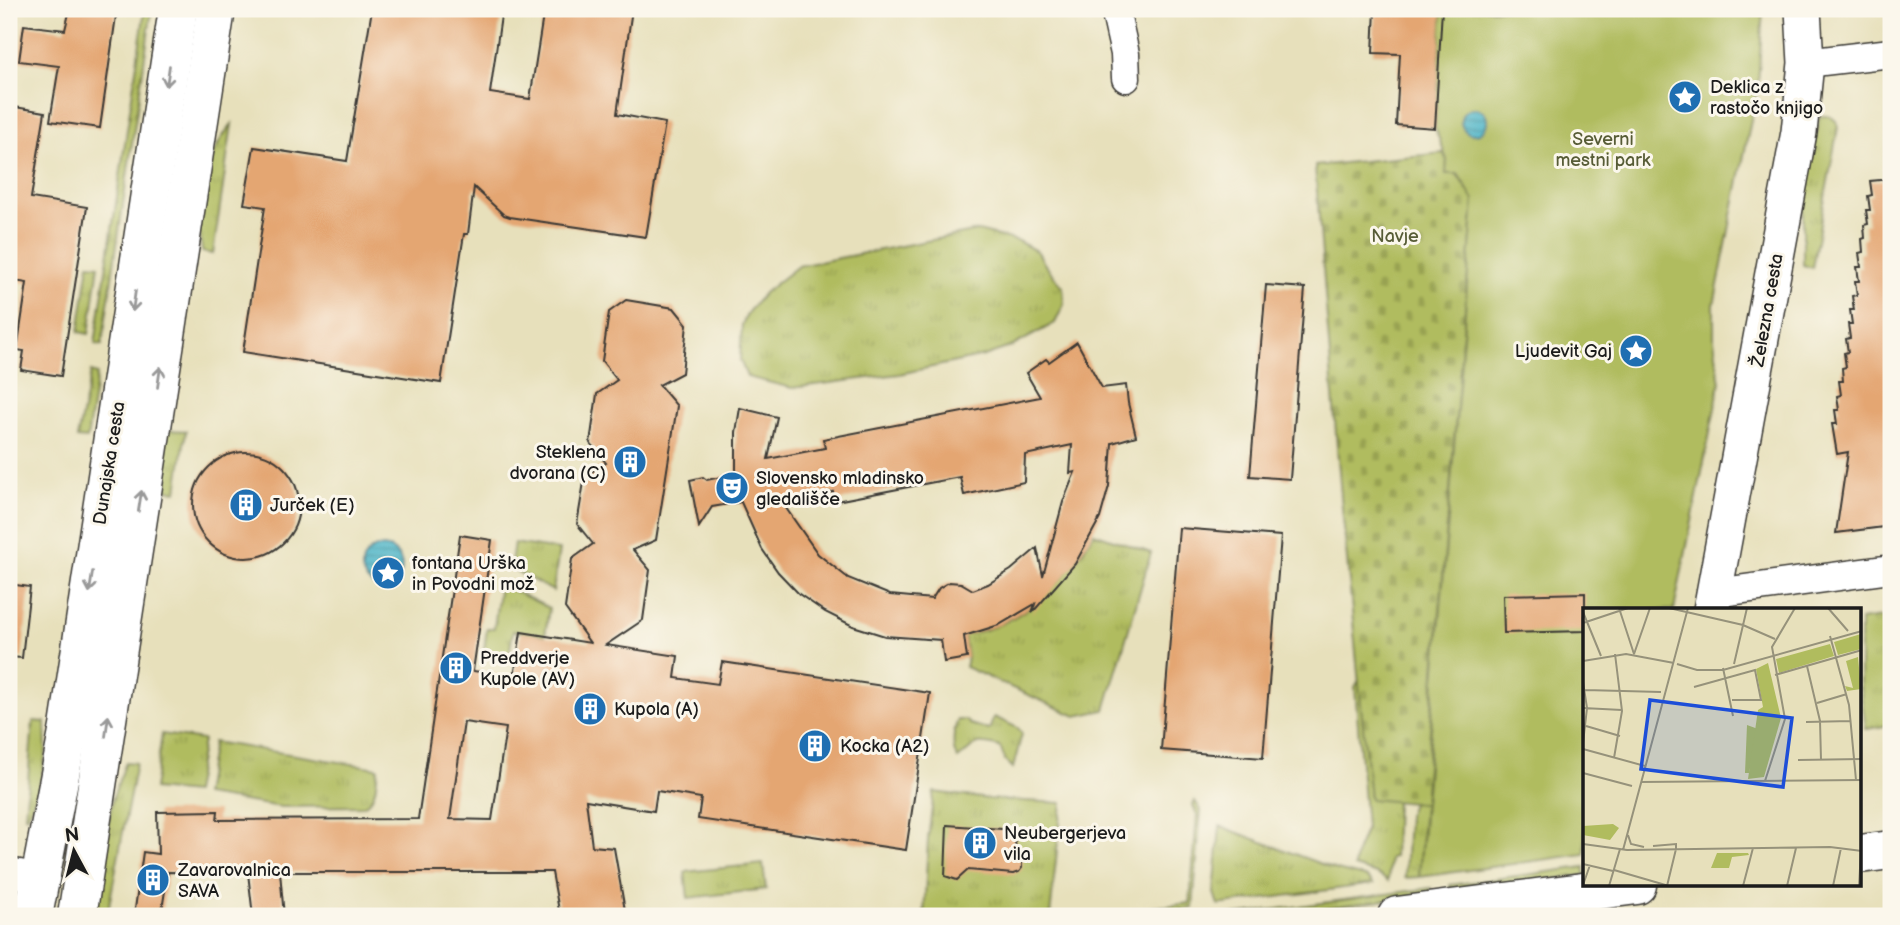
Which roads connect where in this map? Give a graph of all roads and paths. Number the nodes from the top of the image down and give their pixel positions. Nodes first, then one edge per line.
1 (178, 9) edge
2 (216, 9) edge
3 (1115, 9) edge
4 (1803, 9) edge
5 (1891, 53) edge
6 (1806, 63) junction
7 (1126, 78) dead end
8 (1891, 569) edge
9 (1713, 601) edge
10 (1891, 850) edge
11 (1862, 854) edge
12 (24, 875) edge
13 (1629, 886) edge
14 (33, 916) edge
15 (78, 916) edge
16 (1397, 916) edge

1 -> 12 main road, Dunajska cesta
15 -> 2 main road, Dunajska cesta
3 - 7 street
4 - 6 street, Železna cesta
5 - 6 street
6 - 9 street, Železna cesta
8 - 9 street
10 - 11 main road
12 - 14 main road, Dunajska cesta
13 - 16 main road

